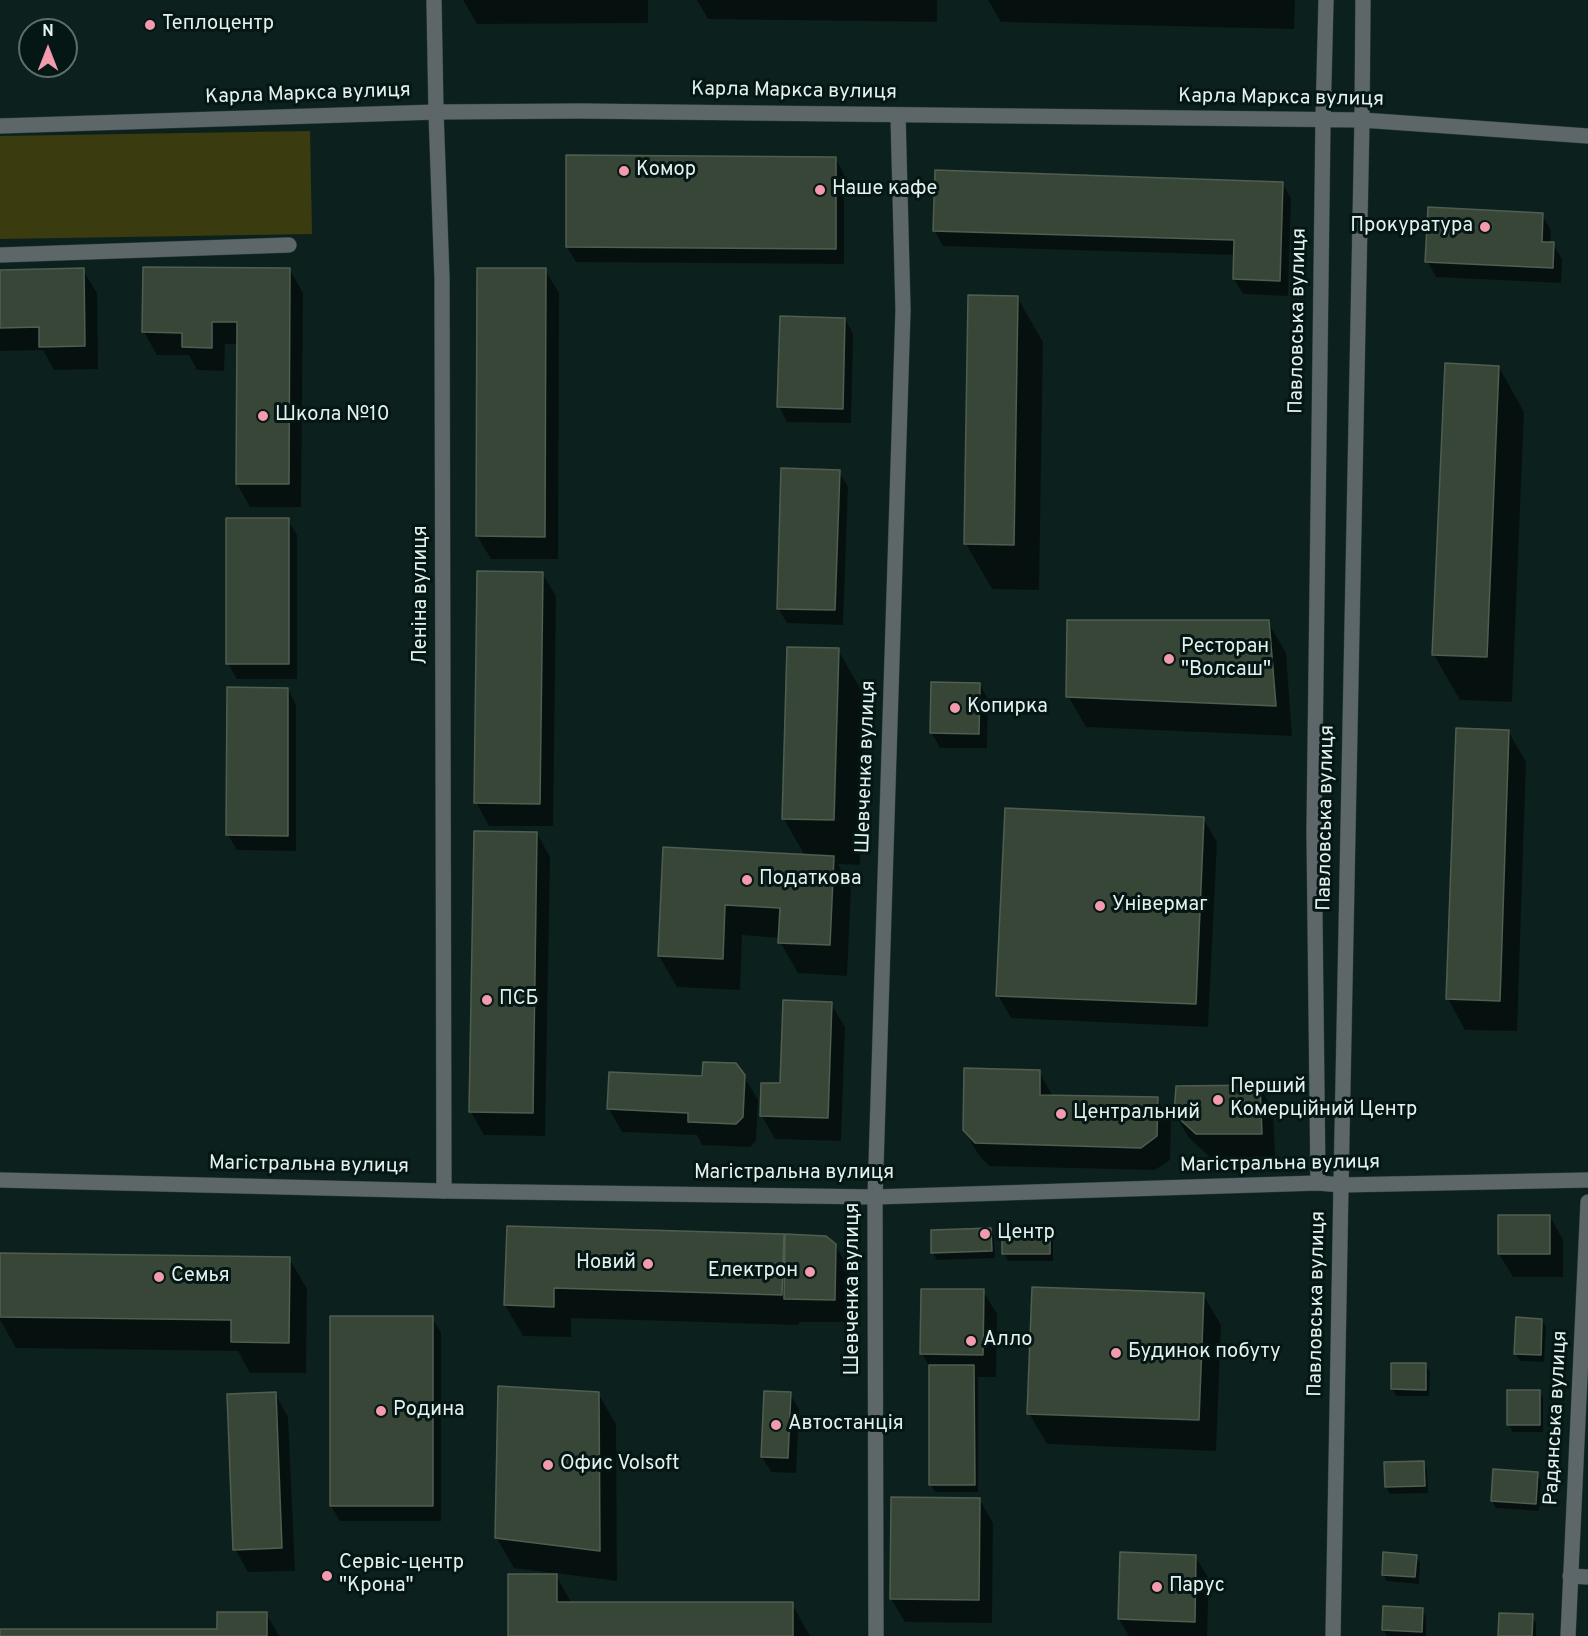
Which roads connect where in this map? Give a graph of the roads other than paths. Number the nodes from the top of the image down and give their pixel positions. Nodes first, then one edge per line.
1 (434, 0) edge
2 (1326, 0) edge
3 (1363, 0) edge
4 (436, 112) junction
5 (898, 115) junction
6 (1323, 120) junction
7 (1362, 120) junction
8 (0, 126) edge
9 (1588, 136) edge
10 (289, 245) dead end
11 (0, 255) edge
12 (0, 1180) edge
13 (1588, 1180) edge
14 (1317, 1183) junction
15 (1341, 1185) junction
16 (444, 1191) junction
17 (875, 1197) junction
18 (1588, 1202) edge
19 (1570, 1576) junction
20 (1588, 1577) edge
21 (876, 1636) edge
22 (1333, 1636) edge
23 (1568, 1636) edge

1 - 4 street, Леніна вулиця
2 - 6 street, Павловська вулиця
3 - 7 street, Павловська вулиця
4 - 5 street, Карла Маркса вулиця
4 - 8 street, Карла Маркса вулиця
4 - 16 street, Леніна вулиця
5 - 6 street, Карла Маркса вулиця
5 - 17 street, Шевченка вулиця
6 - 7 street, Карла Маркса вулиця
6 - 14 street, Павловська вулиця
7 - 9 street, Карла Маркса вулиця
7 - 15 street, Павловська вулиця
10 - 11 street
12 - 16 street, Магістральна вулиця
13 - 15 street, Магістральна вулиця
14 - 15 street, Магістральна вулиця
14 - 17 street, Магістральна вулиця
15 - 22 street, Павловська вулиця
16 - 17 street, Магістральна вулиця
17 - 21 street, Шевченка вулиця
18 - 19 street, Радянська вулиця
19 - 20 street
19 - 23 street, Радянська вулиця

